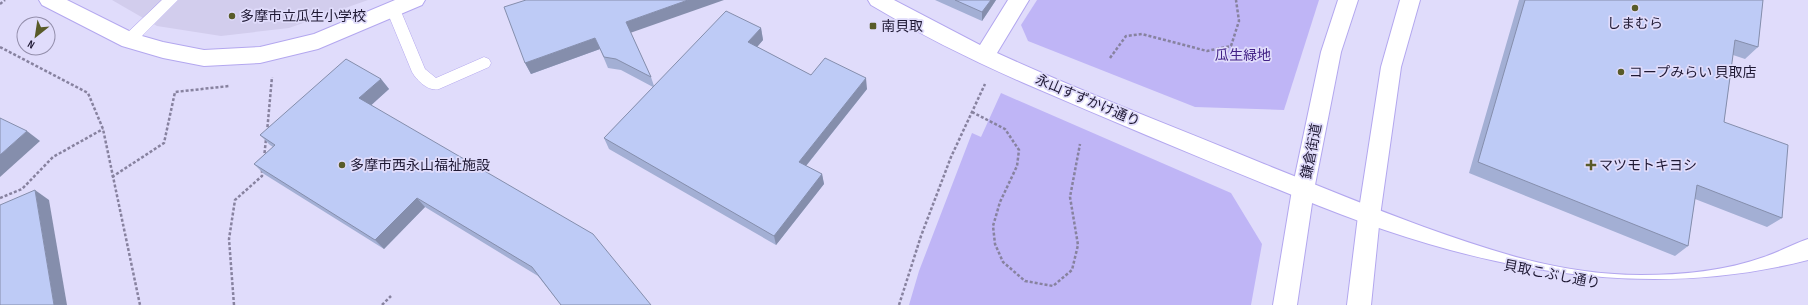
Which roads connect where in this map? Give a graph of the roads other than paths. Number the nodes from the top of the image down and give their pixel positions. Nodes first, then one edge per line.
1 (49, 0) edge
2 (171, 0) edge
3 (415, 0) edge
4 (878, 0) edge
5 (1019, 0) edge
6 (1348, 0) edge
7 (1410, 0) edge
8 (393, 9) junction
9 (129, 40) junction
10 (984, 57) junction
11 (484, 63) dead end
12 (1303, 190) junction
13 (1369, 216) junction
14 (1808, 249) edge
15 (1285, 305) edge
16 (1359, 305) edge

1 - 9 street
2 - 9 lane
3 - 8 street
4 - 10 street, 永山すずかけ通り
5 - 10 street
6 - 12 street, 鎌倉街道
7 - 13 street
8 - 9 street
8 - 11 lane
10 - 12 street, 永山すずかけ通り
12 - 13 street, 永山すずかけ通り
12 - 15 street, 鎌倉街道
13 - 14 street, 貝取こぶし通り
13 - 16 street

